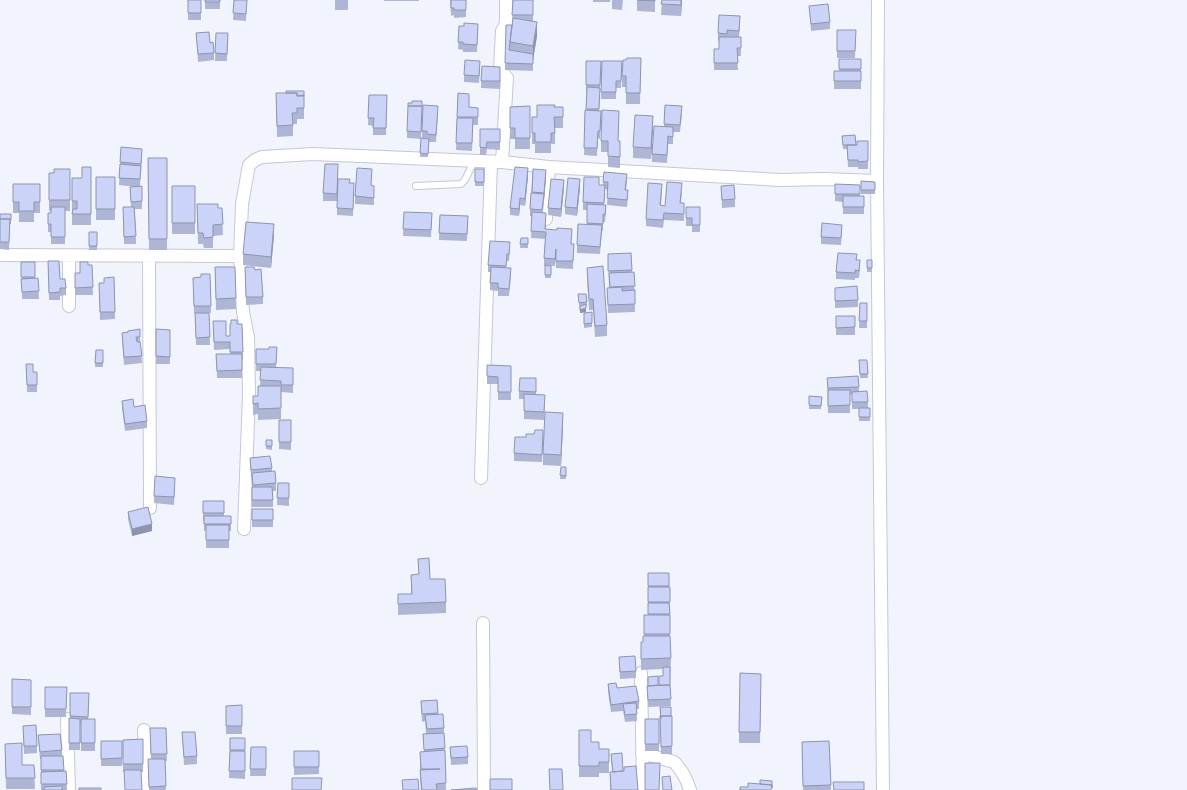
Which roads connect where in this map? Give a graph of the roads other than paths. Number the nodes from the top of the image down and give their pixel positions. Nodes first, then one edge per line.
1 (506, 0) edge
2 (878, 0) edge
3 (474, 161) junction
4 (496, 162) junction
5 (549, 167) junction
6 (877, 181) junction
7 (416, 186) dead end
8 (546, 219) edge
9 (0, 255) edge
10 (68, 256) junction
11 (149, 256) junction
12 (240, 256) junction
13 (69, 306) dead end
14 (481, 478) dead end
15 (150, 508) edge
16 (244, 529) dead end
17 (483, 623) dead end
18 (641, 673) dead end
19 (67, 719) edge
20 (144, 730) dead end
21 (642, 753) junction
22 (69, 790) edge
23 (146, 790) edge
24 (484, 790) edge
25 (642, 790) edge
26 (690, 790) edge
27 (882, 790) edge

1 - 4 street
2 - 6 street
3 - 4 street
3 - 7 lane
3 - 12 street
4 - 5 street
4 - 14 street
5 - 6 street
5 - 8 street
6 - 27 street
9 - 10 street
10 - 11 street
10 - 13 street
11 - 12 street
11 - 15 street
12 - 16 street
17 - 24 street
18 - 21 street
19 - 22 street
20 - 23 street
21 - 25 street
21 - 26 street

